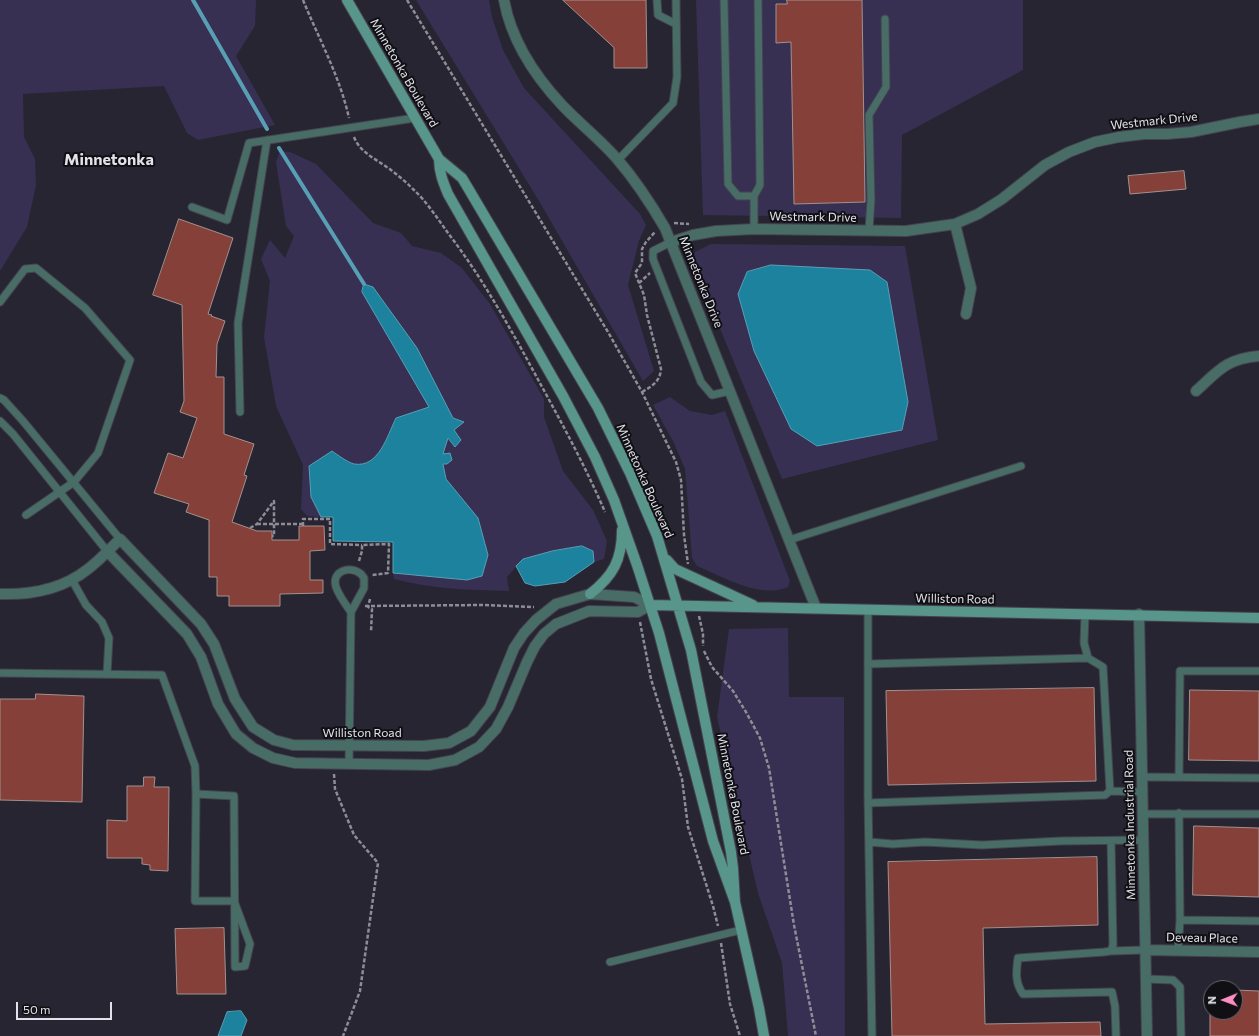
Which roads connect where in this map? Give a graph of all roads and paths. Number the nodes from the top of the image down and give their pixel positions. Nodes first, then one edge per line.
1 (303, 0) edge
2 (347, 0) edge
3 (407, 0) edge
4 (504, 0) edge
5 (657, 0) edge
6 (676, 0) edge
7 (724, 0) edge
8 (758, 0) edge
9 (885, 19) dead end
10 (676, 24) junction
11 (415, 118) junction
12 (1259, 119) edge
13 (351, 129) junction
14 (267, 140) junction
15 (439, 159) junction
16 (618, 160) junction
17 (754, 196) junction
18 (192, 207) dead end
19 (675, 222) dead end
20 (955, 224) junction
21 (665, 228) junction
22 (754, 229) junction
23 (869, 230) junction
24 (672, 242) junction
25 (0, 302) edge
26 (966, 314) dead end
27 (1259, 356) edge
28 (730, 391) junction
29 (1196, 391) dead end
30 (642, 392) junction
31 (0, 398) edge
32 (240, 412) dead end
33 (0, 421) edge
34 (1021, 466) dead end
35 (74, 482) junction
36 (60, 492) junction
37 (26, 515) dead end
38 (606, 515) dead end
39 (622, 522) junction
40 (257, 524) junction
41 (274, 524) junction
42 (250, 528) dead end
43 (272, 536) dead end
44 (120, 539) junction
45 (789, 540) junction
46 (362, 545) junction
47 (107, 551) junction
48 (664, 557) junction
49 (359, 561) dead end
50 (689, 568) dead end
51 (372, 575) dead end
52 (72, 580) junction
53 (0, 594) edge
54 (590, 594) junction
55 (356, 604) junction
56 (650, 605) junction
57 (679, 606) junction
58 (540, 607) dead end
59 (756, 607) junction
60 (816, 608) junction
61 (868, 610) junction
62 (351, 612) junction
63 (1085, 614) junction
64 (1139, 614) junction
65 (1259, 618) edge
66 (640, 624) dead end
67 (658, 629) junction
68 (686, 629) junction
69 (641, 632) junction
70 (1088, 658) junction
71 (868, 664) junction
72 (1259, 671) edge
73 (0, 673) edge
74 (107, 674) junction
75 (349, 746) junction
76 (349, 763) junction
77 (1142, 777) junction
78 (1179, 777) junction
79 (334, 778) dead end
80 (1259, 778) edge
81 (1110, 791) junction
82 (1142, 792) junction
83 (196, 794) junction
84 (868, 803) junction
85 (1179, 813) junction
86 (1142, 814) junction
87 (1259, 814) edge
88 (1143, 840) junction
89 (1110, 841) junction
90 (869, 842) junction
91 (234, 901) junction
92 (735, 902) junction
93 (1180, 920) junction
94 (1259, 921) edge
95 (741, 930) junction
96 (720, 934) junction
97 (1112, 948) junction
98 (1145, 950) junction
99 (1178, 950) junction
100 (1259, 952) edge
101 (610, 962) dead end
102 (1146, 979) junction
103 (343, 1036) edge
104 (740, 1036) edge
105 (764, 1036) edge
106 (816, 1036) edge
107 (872, 1036) edge
108 (1116, 1036) edge
109 (1146, 1036) edge
110 (1181, 1036) edge

1 - 13 path
2 - 11 main road, Minnetonka Boulevard
3 - 30 path
4 - 16 street, Minnetonka Drive
5 - 10 lane
6 - 10 lane
7 - 17 lane
8 - 17 lane
9 - 23 lane
10 - 16 lane
11 - 13 lane
11 - 15 main road, Minnetonka Boulevard
12 - 20 street, Westmark Drive
13 - 14 lane
13 - 38 path
14 - 18 lane
14 - 32 lane
15 - 39 main road, Minnetonka Boulevard
15 - 48 main road, Minnetonka Boulevard
16 - 21 street, Minnetonka Drive
17 - 22 lane
19 - 21 path
20 - 23 street, Westmark Drive
20 - 26 street
21 - 24 street, Minnetonka Drive
21 - 30 path
22 - 23 street, Westmark Drive
22 - 24 street, Westmark Drive
24 - 28 street, Minnetonka Drive
24 - 28 lane
25 - 35 lane
27 - 29 street
28 - 45 street, Minnetonka Drive
30 - 50 path
31 - 35 lane
33 - 36 lane
34 - 45 lane
35 - 36 lane
35 - 44 lane
36 - 37 lane
36 - 47 lane
39 - 54 main road
39 - 56 main road, Minnetonka Boulevard
40 - 41 path
40 - 41 path
40 - 42 path
41 - 43 path
41 - 46 path
44 - 47 street
44 - 75 street, Williston Road
45 - 60 street, Minnetonka Drive
46 - 49 path
46 - 51 path
47 - 52 street
47 - 76 street, Williston Road
48 - 57 main road, Minnetonka Boulevard
48 - 59 main road
52 - 53 street
52 - 74 lane
54 - 56 street, Williston Road
54 - 75 street, Williston Road
55 - 58 path
55 - 62 lane
55 - 62 lane
56 - 57 main road, Williston Road
56 - 67 main road, Minnetonka Boulevard
56 - 76 street, Williston Road
57 - 59 main road, Williston Road
57 - 68 main road, Minnetonka Boulevard
59 - 60 main road, Williston Road
60 - 61 main road, Williston Road
61 - 63 main road, Williston Road
61 - 71 lane
62 - 75 lane
63 - 64 main road, Williston Road
63 - 70 lane
64 - 65 main road, Williston Road
64 - 77 street, Minnetonka Industrial Road
66 - 69 path
67 - 69 path
67 - 92 main road, Minnetonka Boulevard
68 - 92 main road, Minnetonka Boulevard
68 - 106 path
69 - 96 path
70 - 71 lane
70 - 81 lane
71 - 84 lane
72 - 78 lane
73 - 74 lane
74 - 83 lane
75 - 76 lane
77 - 78 lane
77 - 82 street, Minnetonka Industrial Road
78 - 80 lane
79 - 103 path
81 - 82 lane
81 - 84 lane
82 - 86 street, Minnetonka Industrial Road
83 - 91 lane
83 - 91 lane
84 - 90 lane
85 - 86 lane
85 - 87 lane
85 - 93 lane
86 - 88 street, Minnetonka Industrial Road
88 - 89 lane
88 - 98 street, Minnetonka Industrial Road
89 - 90 lane
89 - 97 lane
90 - 107 lane
91 - 91 lane
92 - 95 main road, Minnetonka Boulevard
93 - 94 lane
93 - 99 lane
95 - 96 lane
95 - 105 main road, Minnetonka Boulevard
96 - 101 lane
96 - 104 path
97 - 98 lane
97 - 108 lane
98 - 99 street, Deveau Place
98 - 102 street, Minnetonka Industrial Road
99 - 100 street, Deveau Place
102 - 109 street, Minnetonka Industrial Road
102 - 110 lane

